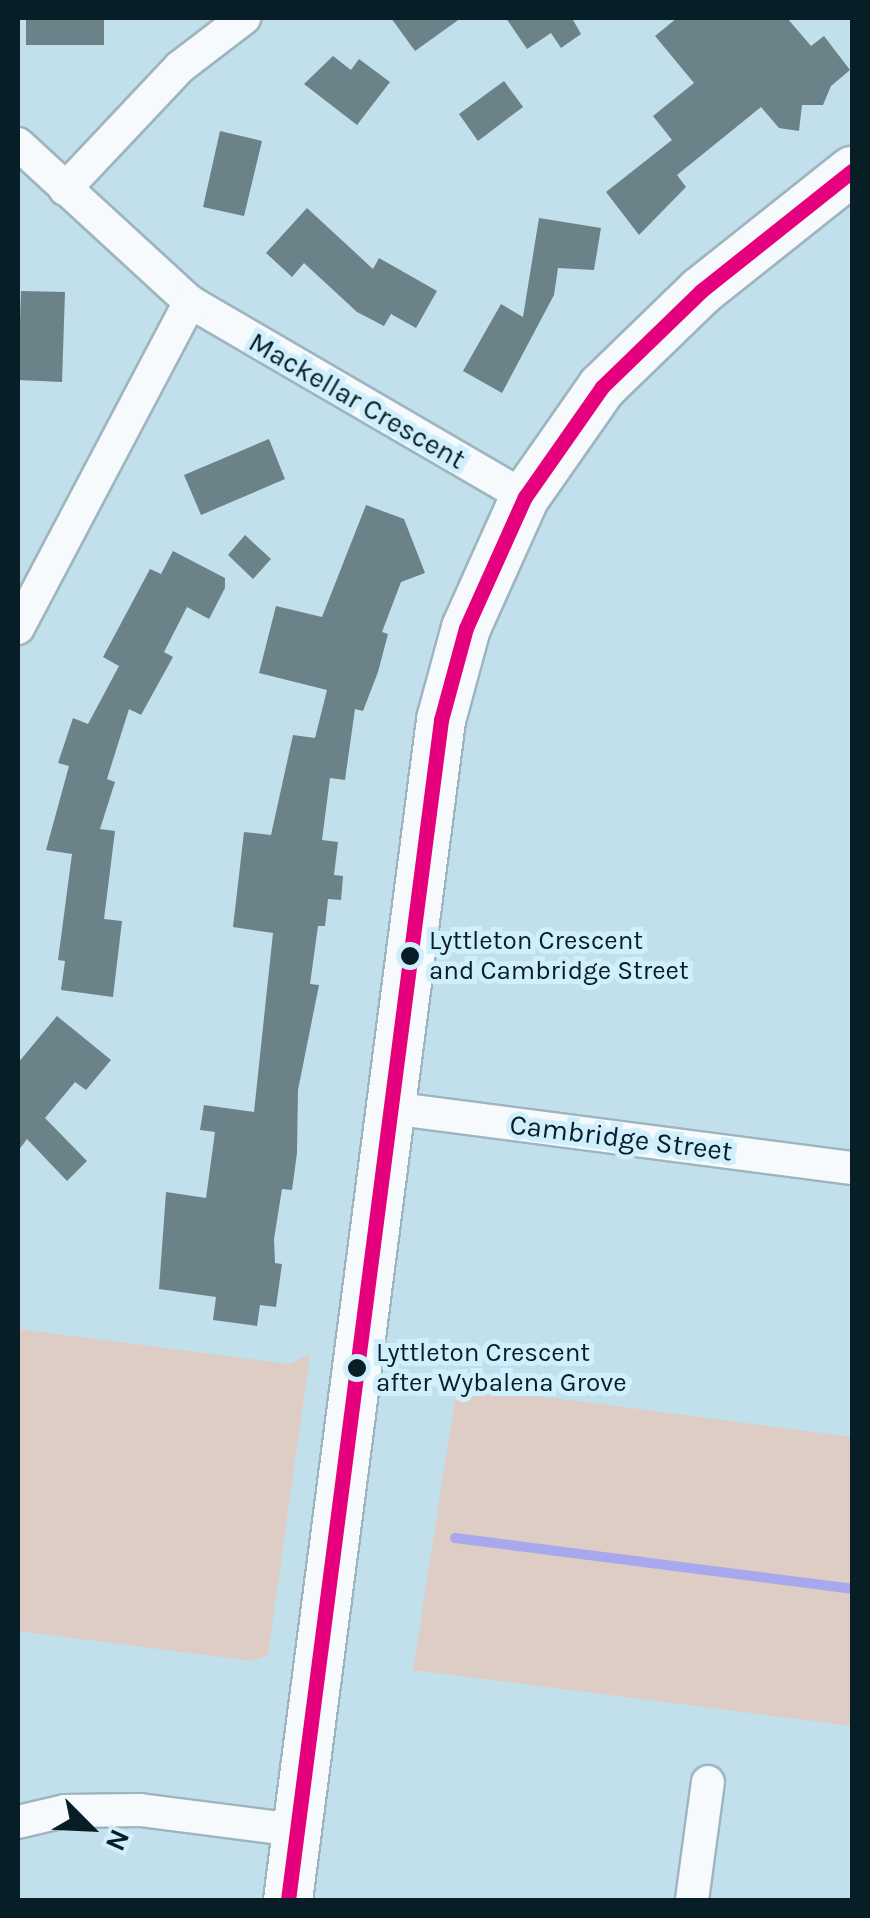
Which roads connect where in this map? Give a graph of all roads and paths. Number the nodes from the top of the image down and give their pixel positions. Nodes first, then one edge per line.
1 (244, 18) edge
2 (18, 144) edge
3 (852, 171) edge
4 (65, 189) junction
5 (190, 302) junction
6 (524, 498) junction
7 (20, 618) edge
8 (390, 1108) junction
9 (852, 1168) edge
10 (708, 1782) dead end
11 (18, 1822) edge
12 (296, 1830) junction
13 (288, 1900) edge
14 (692, 1900) edge

1 - 4 street
2 - 4 street, Mackellar Crescent
3 - 6 street
4 - 5 street, Mackellar Crescent
5 - 6 street, Mackellar Crescent
5 - 7 street
6 - 8 street
8 - 9 street, Cambridge Street
8 - 12 street
10 - 14 street
11 - 12 street
12 - 13 street

